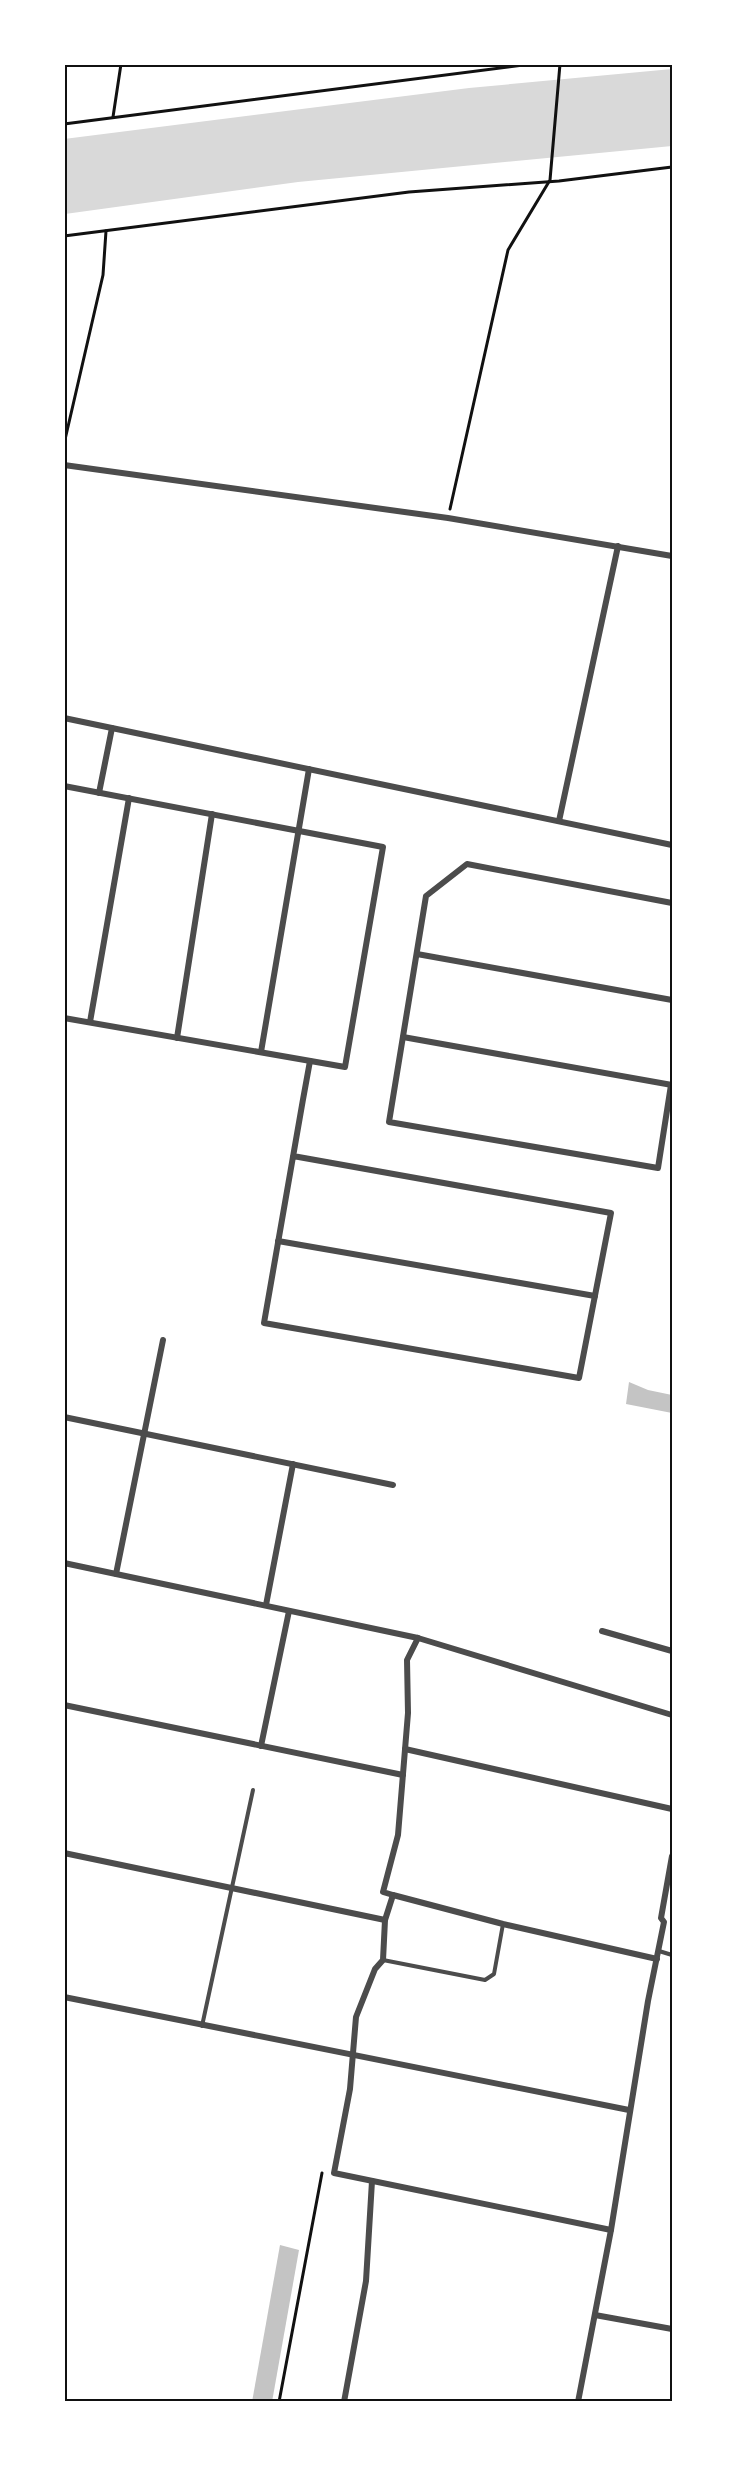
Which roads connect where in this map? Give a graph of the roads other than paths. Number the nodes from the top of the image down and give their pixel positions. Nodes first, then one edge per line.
1 (64, 465) edge
2 (618, 546) junction
3 (672, 556) edge
4 (64, 718) edge
5 (112, 728) junction
6 (309, 769) junction
7 (64, 786) edge
8 (99, 793) junction
9 (129, 798) junction
10 (212, 814) junction
11 (559, 821) junction
12 (298, 831) junction
13 (672, 845) edge
14 (672, 903) edge
15 (417, 954) junction
16 (672, 999) edge
17 (64, 1018) edge
18 (90, 1022) junction
19 (177, 1038) junction
20 (403, 1038) junction
21 (261, 1052) junction
22 (310, 1061) junction
23 (672, 1085) edge
24 (293, 1156) junction
25 (278, 1241) junction
26 (595, 1296) junction
27 (163, 1340) dead end
28 (64, 1416) edge
29 (144, 1433) junction
30 (293, 1464) junction
31 (393, 1485) dead end
32 (64, 1563) edge
33 (116, 1574) junction
34 (266, 1605) junction
35 (289, 1611) junction
36 (602, 1631) dead end
37 (417, 1638) junction
38 (672, 1651) edge
39 (64, 1705) edge
40 (672, 1715) edge
41 (261, 1746) junction
42 (405, 1749) junction
43 (403, 1775) junction
44 (253, 1790) dead end
45 (672, 1809) edge
46 (64, 1853) edge
47 (672, 1856) edge
48 (231, 1888) junction
49 (393, 1895) junction
50 (385, 1920) junction
51 (503, 1924) junction
52 (658, 1951) junction
53 (672, 1955) edge
54 (657, 1959) junction
55 (383, 1960) junction
56 (64, 1997) edge
57 (202, 2026) junction
58 (354, 2054) junction
59 (629, 2110) junction
60 (372, 2181) junction
61 (610, 2230) junction
62 (595, 2315) junction
63 (672, 2329) edge
64 (344, 2402) edge
65 (578, 2402) edge

1 - 2 street
2 - 3 street
2 - 11 street
4 - 5 street
5 - 6 street
5 - 8 street
6 - 11 street
6 - 12 street
7 - 8 street
8 - 9 street
9 - 10 street
9 - 18 street
10 - 12 street
10 - 19 street
11 - 13 street
12 - 21 street
12 - 22 street
14 - 15 street
15 - 16 street
15 - 20 street
17 - 18 street
18 - 19 street
19 - 21 street
20 - 23 street
20 - 23 street
21 - 22 street
22 - 24 street
24 - 25 street
24 - 26 street
25 - 26 street
25 - 26 street
27 - 29 street
28 - 29 street
29 - 30 street
29 - 33 street
30 - 31 street
30 - 34 street
32 - 33 street
33 - 34 street
34 - 35 street
35 - 37 street
35 - 41 street
36 - 38 street
37 - 40 street
37 - 42 street
39 - 41 street
41 - 43 street
42 - 43 street
42 - 45 street
43 - 49 street
44 - 48 lane
46 - 48 street
47 - 52 street
48 - 50 street
48 - 57 lane
49 - 50 street
49 - 51 street
50 - 55 street
51 - 54 street
51 - 55 lane
52 - 53 lane
52 - 54 street
54 - 59 street
55 - 58 street
56 - 57 street
57 - 58 street
58 - 59 street
58 - 60 street
59 - 61 street
60 - 61 street
60 - 64 street
61 - 62 street
62 - 63 street
62 - 65 street

